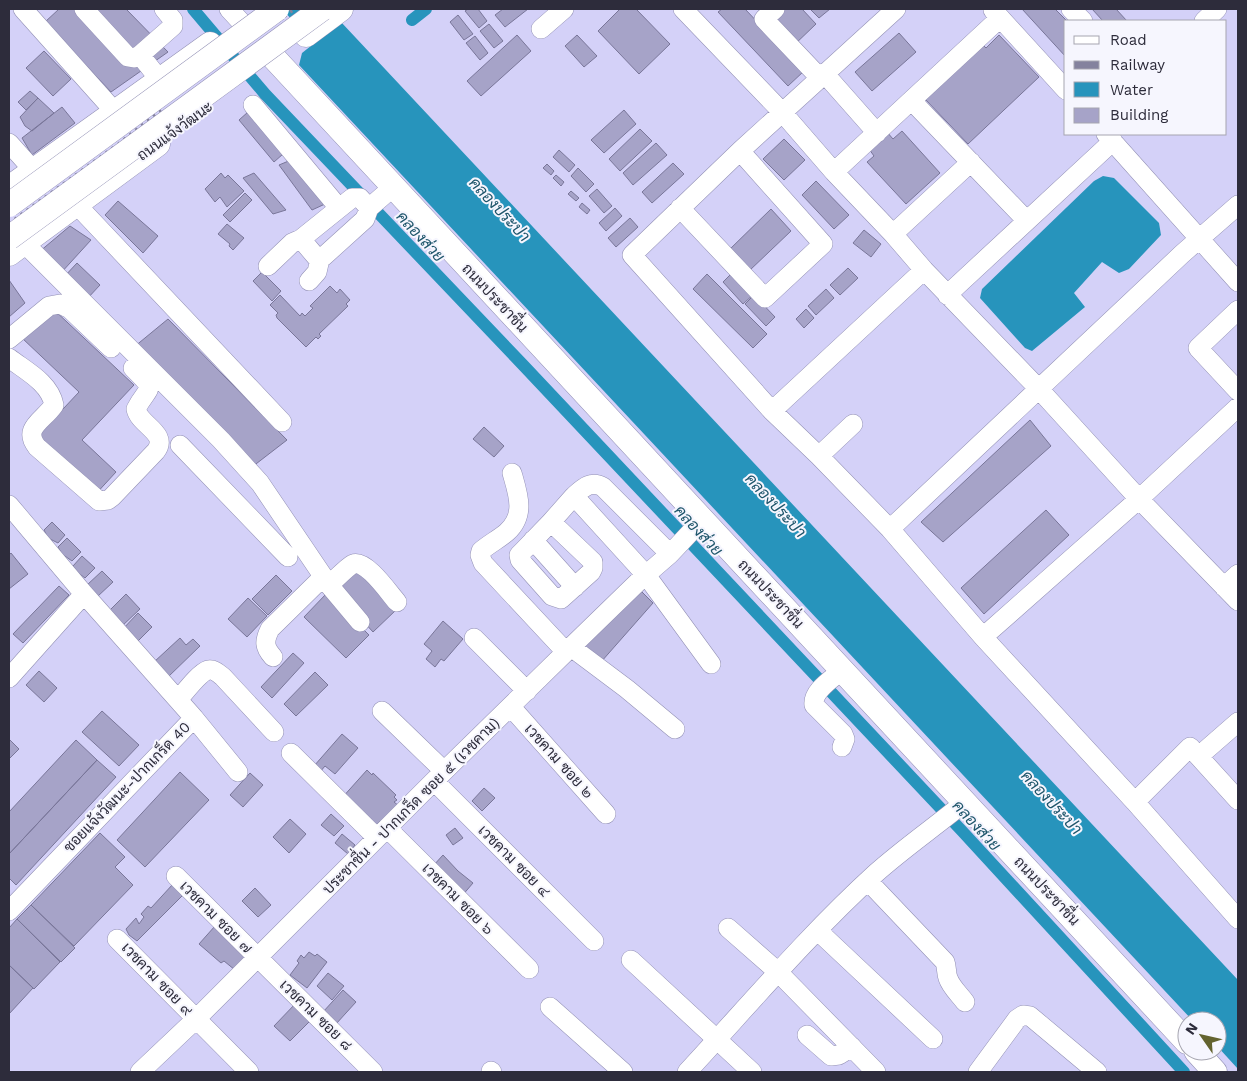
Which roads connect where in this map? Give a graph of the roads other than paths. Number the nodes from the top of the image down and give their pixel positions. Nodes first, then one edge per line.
1 (23, 9) edge
2 (84, 9) edge
3 (164, 9) edge
4 (277, 9) edge
5 (322, 9) edge
6 (341, 9) edge
7 (564, 9) edge
8 (775, 9) edge
9 (896, 9) edge
10 (1071, 9) edge
11 (1217, 9) edge
12 (692, 12) edge
13 (996, 13) edge
14 (1082, 20) edge
15 (1205, 20) edge
16 (232, 24) edge
17 (541, 29) dead end
18 (140, 55) junction
19 (258, 70) junction
20 (822, 76) junction
21 (160, 80) junction
22 (1064, 88) edge
23 (912, 101) junction
24 (252, 105) dead end
25 (782, 112) junction
26 (108, 117) junction
27 (877, 133) junction
28 (1109, 138) edge
29 (9, 142) edge
30 (740, 151) junction
31 (971, 162) junction
32 (131, 164) junction
33 (34, 171) junction
34 (834, 172) junction
35 (9, 188) edge
36 (383, 196) junction
37 (76, 204) junction
38 (9, 205) edge
39 (1238, 205) edge
40 (339, 208) junction
41 (680, 208) junction
42 (1027, 221) junction
43 (893, 234) junction
44 (300, 239) junction
45 (1201, 239) junction
46 (16, 242) edge
47 (320, 258) junction
48 (268, 266) dead end
49 (924, 270) junction
50 (309, 281) dead end
51 (1238, 282) edge
52 (947, 295) junction
53 (1238, 310) edge
54 (9, 339) edge
55 (9, 358) edge
56 (1038, 388) junction
57 (1238, 391) edge
58 (1238, 407) edge
59 (772, 411) junction
60 (282, 422) dead end
61 (853, 424) dead end
62 (180, 445) dead end
63 (819, 456) junction
64 (512, 473) dead end
65 (260, 483) junction
66 (574, 496) junction
67 (1139, 499) junction
68 (233, 500) junction
69 (9, 505) edge
70 (552, 522) junction
71 (698, 523) junction
72 (890, 529) junction
73 (676, 547) junction
74 (288, 557) dead end
75 (1238, 574) edge
76 (646, 575) junction
77 (326, 581) junction
78 (1224, 587) junction
79 (84, 594) junction
80 (1238, 601) edge
81 (397, 602) dead end
82 (666, 602) junction
83 (360, 622) dead end
84 (700, 626) dead end
85 (983, 637) junction
86 (474, 638) dead end
87 (569, 649) junction
88 (274, 657) dead end
89 (712, 664) dead end
90 (13, 668) edge
91 (837, 674) junction
92 (527, 691) junction
93 (178, 700) junction
94 (511, 708) junction
95 (382, 711) dead end
96 (194, 718) junction
97 (1238, 722) edge
98 (675, 730) dead end
99 (274, 732) dead end
100 (842, 746) dead end
101 (291, 753) dead end
102 (1199, 756) junction
103 (238, 772) dead end
104 (439, 776) junction
105 (1238, 800) edge
106 (1135, 802) junction
107 (963, 805) junction
108 (606, 814) dead end
109 (382, 833) junction
110 (176, 876) dead end
111 (868, 881) junction
112 (9, 911) edge
113 (1238, 919) edge
114 (728, 928) dead end
115 (818, 931) junction
116 (117, 939) dead end
117 (594, 941) dead end
118 (257, 959) junction
119 (631, 960) dead end
120 (529, 969) dead end
121 (778, 972) junction
122 (966, 1002) dead end
123 (550, 1007) dead end
124 (196, 1019) junction
125 (1177, 1031) edge
126 (807, 1035) dead end
127 (933, 1039) dead end
128 (717, 1040) junction
129 (852, 1047) junction
130 (1205, 1061) edge
131 (1088, 1069) edge
132 (140, 1072) edge
133 (249, 1072) edge
134 (373, 1072) edge
135 (624, 1072) edge
136 (687, 1072) edge
137 (752, 1072) edge
138 (876, 1072) edge
139 (978, 1072) edge
140 (1215, 1072) edge

1 - 26 street
2 - 18 street
3 - 18 street
4 - 38 main road, bridge
5 - 46 main road, ถนนแจ้งวัฒนะ, bridge
6 - 19 main road, ถนนแจ้งวัฒนะ
7 - 17 street
8 - 20 street
9 - 20 street
10 - 14 street
11 - 15 street
12 - 25 street
13 - 22 street
13 - 23 street
16 - 21 main road
18 - 21 street
19 - 32 main road, ถนนแจ้งวัฒนะ
19 - 36 main road, ถนนประชาชื่น
20 - 25 street
20 - 27 street
21 - 26 main road
23 - 27 street
23 - 31 street
24 - 40 street
25 - 30 street
25 - 34 street
26 - 32 main road
26 - 33 main road
27 - 34 street
28 - 42 street
28 - 45 street
29 - 33 street
30 - 41 street
30 - 41 street
31 - 42 street
31 - 43 street
32 - 37 main road, ถนนแจ้งวัฒนะ
33 - 35 main road
34 - 43 street
36 - 40 street
36 - 47 street
36 - 71 main road, ถนนประชาชื่น
37 - 46 main road, ถนนแจ้งวัฒนะ
37 - 60 street
39 - 45 street
40 - 44 street
41 - 59 street
42 - 52 street
43 - 49 street
44 - 47 street
44 - 48 street
45 - 51 street
45 - 56 street
46 - 65 street
47 - 50 street
49 - 52 street
49 - 59 street
52 - 56 street
53 - 57 street
54 - 55 street
56 - 67 street
56 - 72 street
58 - 67 street
59 - 63 street
61 - 63 street
62 - 68 street
63 - 72 street
64 - 87 street
65 - 68 street
65 - 77 street
66 - 70 street
66 - 73 street
66 - 76 street
67 - 78 street
67 - 85 street
68 - 74 street
69 - 79 street, ซอยแจ้งวัฒนะ-ปากเกร็ด 40
70 - 70 street
71 - 73 street, ประชาชื่น - ปากเกร็ด ซอย ๕ (เวชคาม)
71 - 91 main road, ถนนประชาชื่น
72 - 85 street
73 - 76 street, ประชาชื่น - ปากเกร็ด ซอย ๕ (เวชคาม)
75 - 78 street
76 - 82 street
76 - 87 street, ประชาชื่น - ปากเกร็ด ซอย ๕ (เวชคาม)
77 - 81 street
77 - 83 street
77 - 88 street
78 - 80 street
79 - 90 street
79 - 93 street, ซอยแจ้งวัฒนะ-ปากเกร็ด 40
82 - 84 street
82 - 89 street
85 - 106 street
86 - 92 street
87 - 92 street, ประชาชื่น - ปากเกร็ด ซอย ๕ (เวชคาม)
87 - 98 street
91 - 100 street
91 - 107 main road, ถนนประชาชื่น
92 - 94 street, ประชาชื่น - ปากเกร็ด ซอย ๕ (เวชคาม)
93 - 96 street, ซอยแจ้งวัฒนะ-ปากเกร็ด 40
93 - 99 street
94 - 104 street, ประชาชื่น - ปากเกร็ด ซอย ๕ (เวชคาม)
94 - 108 street, เวชคาม ซอย ๒
95 - 104 street, เวชคาม ซอย ๔
96 - 103 street
96 - 112 street, ซอยแจ้งวัฒนะ-ปากเกร็ด 40
97 - 102 street
101 - 109 street, เวชคาม ซอย ๖
102 - 105 street
102 - 106 street
104 - 109 street, ประชาชื่น - ปากเกร็ด ซอย ๕ (เวชคาม)
104 - 117 street, เวชคาม ซอย ๔
106 - 113 street
107 - 111 street
107 - 125 main road, ถนนประชาชื่น
109 - 118 street, ประชาชื่น - ปากเกร็ด ซอย ๕ (เวชคาม)
109 - 120 street, เวชคาม ซอย ๖
110 - 118 street, เวชคาม ซอย ๗
111 - 115 street
111 - 122 street
114 - 121 street
115 - 121 street
115 - 127 street
116 - 124 street, เวชคาม ซอย ๙
118 - 124 street, ประชาชื่น - ปากเกร็ด ซอย ๕ (เวชคาม)
118 - 134 street, เวชคาม ซอย ๘
119 - 128 street
121 - 128 street
121 - 129 street
123 - 135 street
124 - 132 street, ประชาชื่น - ปากเกร็ด ซอย ๕ (เวชคาม)
124 - 133 street, เวชคาม ซอย ๙
126 - 129 street
128 - 136 street
128 - 137 street
129 - 138 street
130 - 140 main road
131 - 139 street

